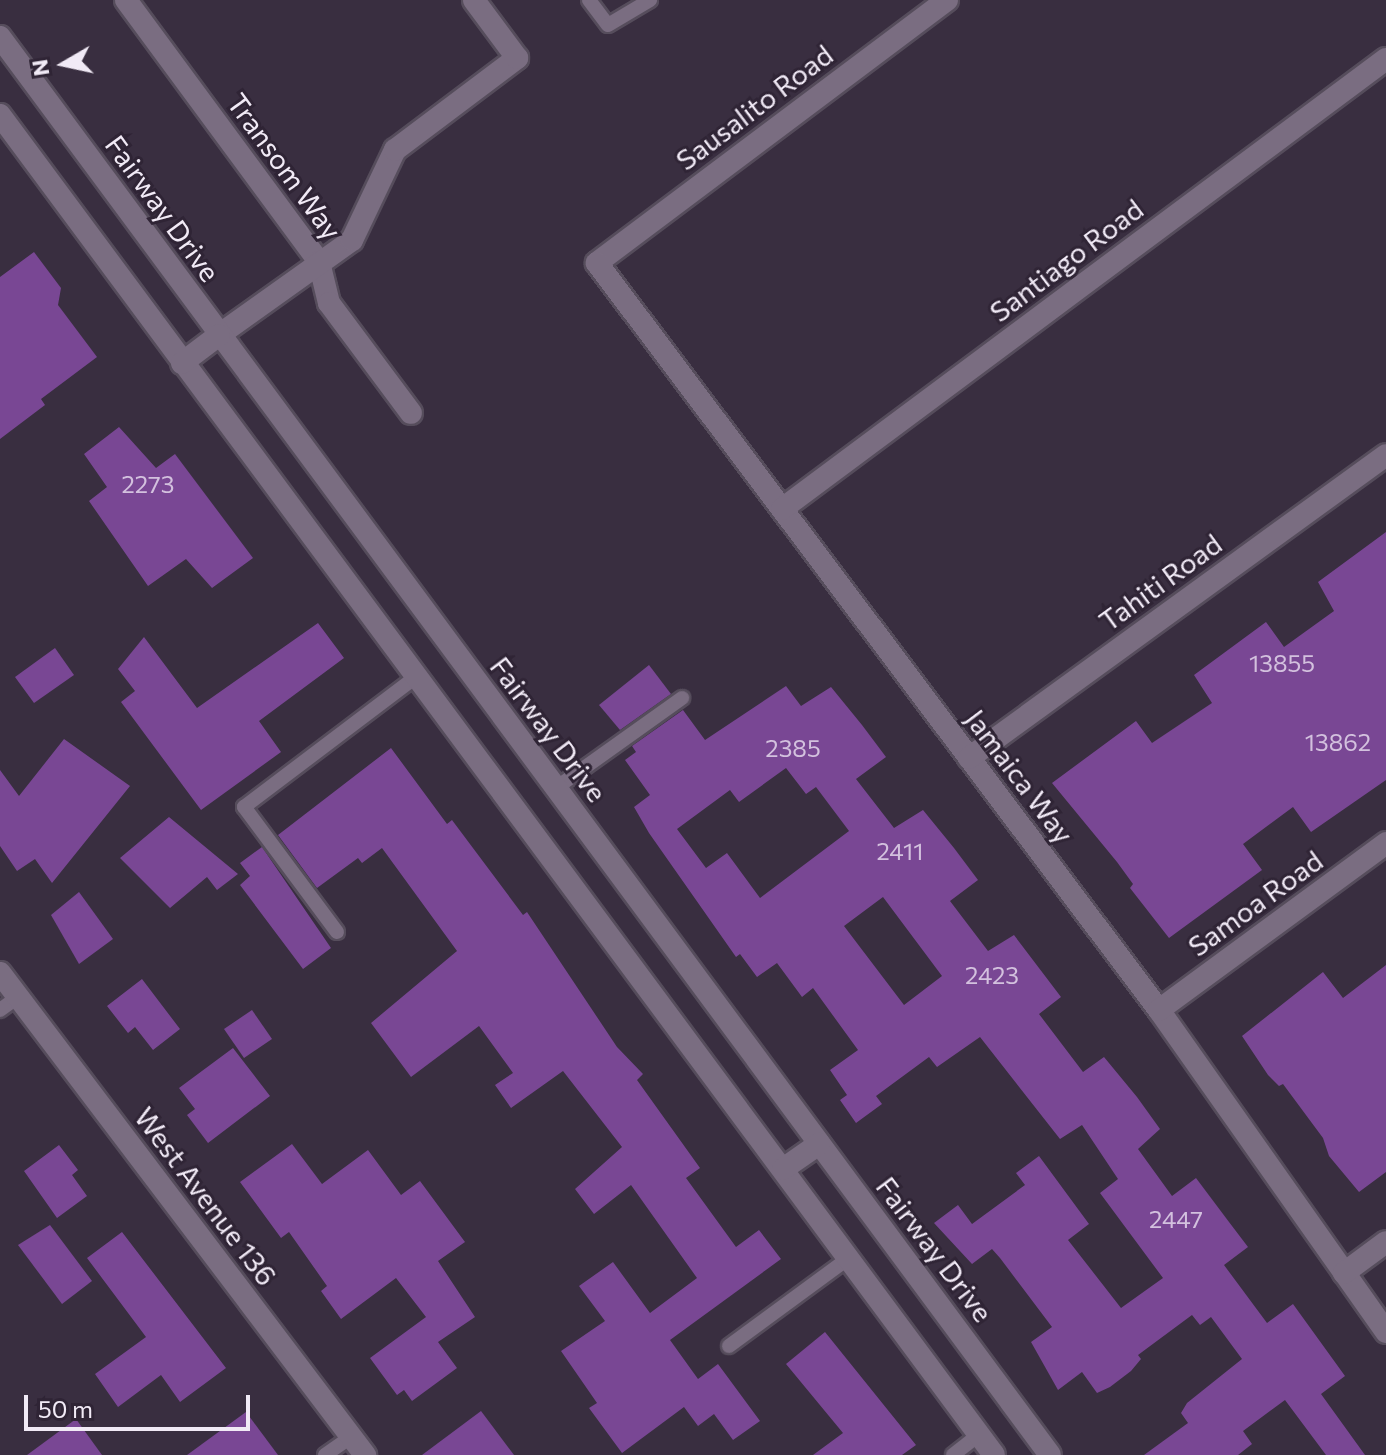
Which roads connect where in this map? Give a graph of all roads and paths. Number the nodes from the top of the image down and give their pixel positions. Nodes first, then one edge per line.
1 (126, 0) edge
2 (474, 0) edge
3 (589, 0) edge
4 (650, 0) edge
5 (947, 0) edge
6 (0, 37) edge
7 (1386, 59) edge
8 (0, 115) edge
9 (319, 262) junction
10 (597, 263) joint
11 (219, 335) junction
12 (182, 363) junction
13 (411, 413) dead end
14 (1386, 455) edge
15 (782, 509) junction
16 (416, 677) junction
17 (682, 698) dead end
18 (969, 758) junction
19 (556, 788) junction
20 (1386, 843) edge
21 (337, 932) dead end
22 (0, 973) edge
23 (9, 1004) edge
24 (1159, 1010) junction
25 (819, 1144) junction
26 (783, 1169) junction
27 (1386, 1242) edge
28 (849, 1258) junction
29 (1344, 1273) junction
30 (1386, 1332) edge
31 (729, 1346) dead end
32 (979, 1435) junction
33 (358, 1446) edge
34 (325, 1455) edge
35 (953, 1455) edge
36 (994, 1455) edge
37 (1050, 1455) edge

1 - 9 street, Transom Way
2 - 9 street
3 - 4 lane
5 - 10 street, Sausalito Road
6 - 11 street, Fairway Drive
7 - 15 street, Santiago Road
8 - 12 street
9 - 11 street
9 - 13 street, Transom Way
10 - 15 street, Jamaica Way
11 - 12 street
11 - 19 street, Fairway Drive
12 - 16 street
14 - 18 street, Tahiti Road
15 - 18 street, Jamaica Way
16 - 21 lane
16 - 26 street
17 - 19 lane
18 - 24 street, Jamaica Way
19 - 25 street, Fairway Drive
20 - 24 street, Samoa Road
22 - 23 street, West Avenue 136
23 - 33 street, West Avenue 136
24 - 29 street, Jamaica Way
25 - 26 street
25 - 37 street, Fairway Drive
26 - 28 street
27 - 29 street
28 - 31 lane
28 - 32 street
29 - 30 street, Jamaica Way
32 - 35 lane
32 - 36 street
33 - 34 lane

